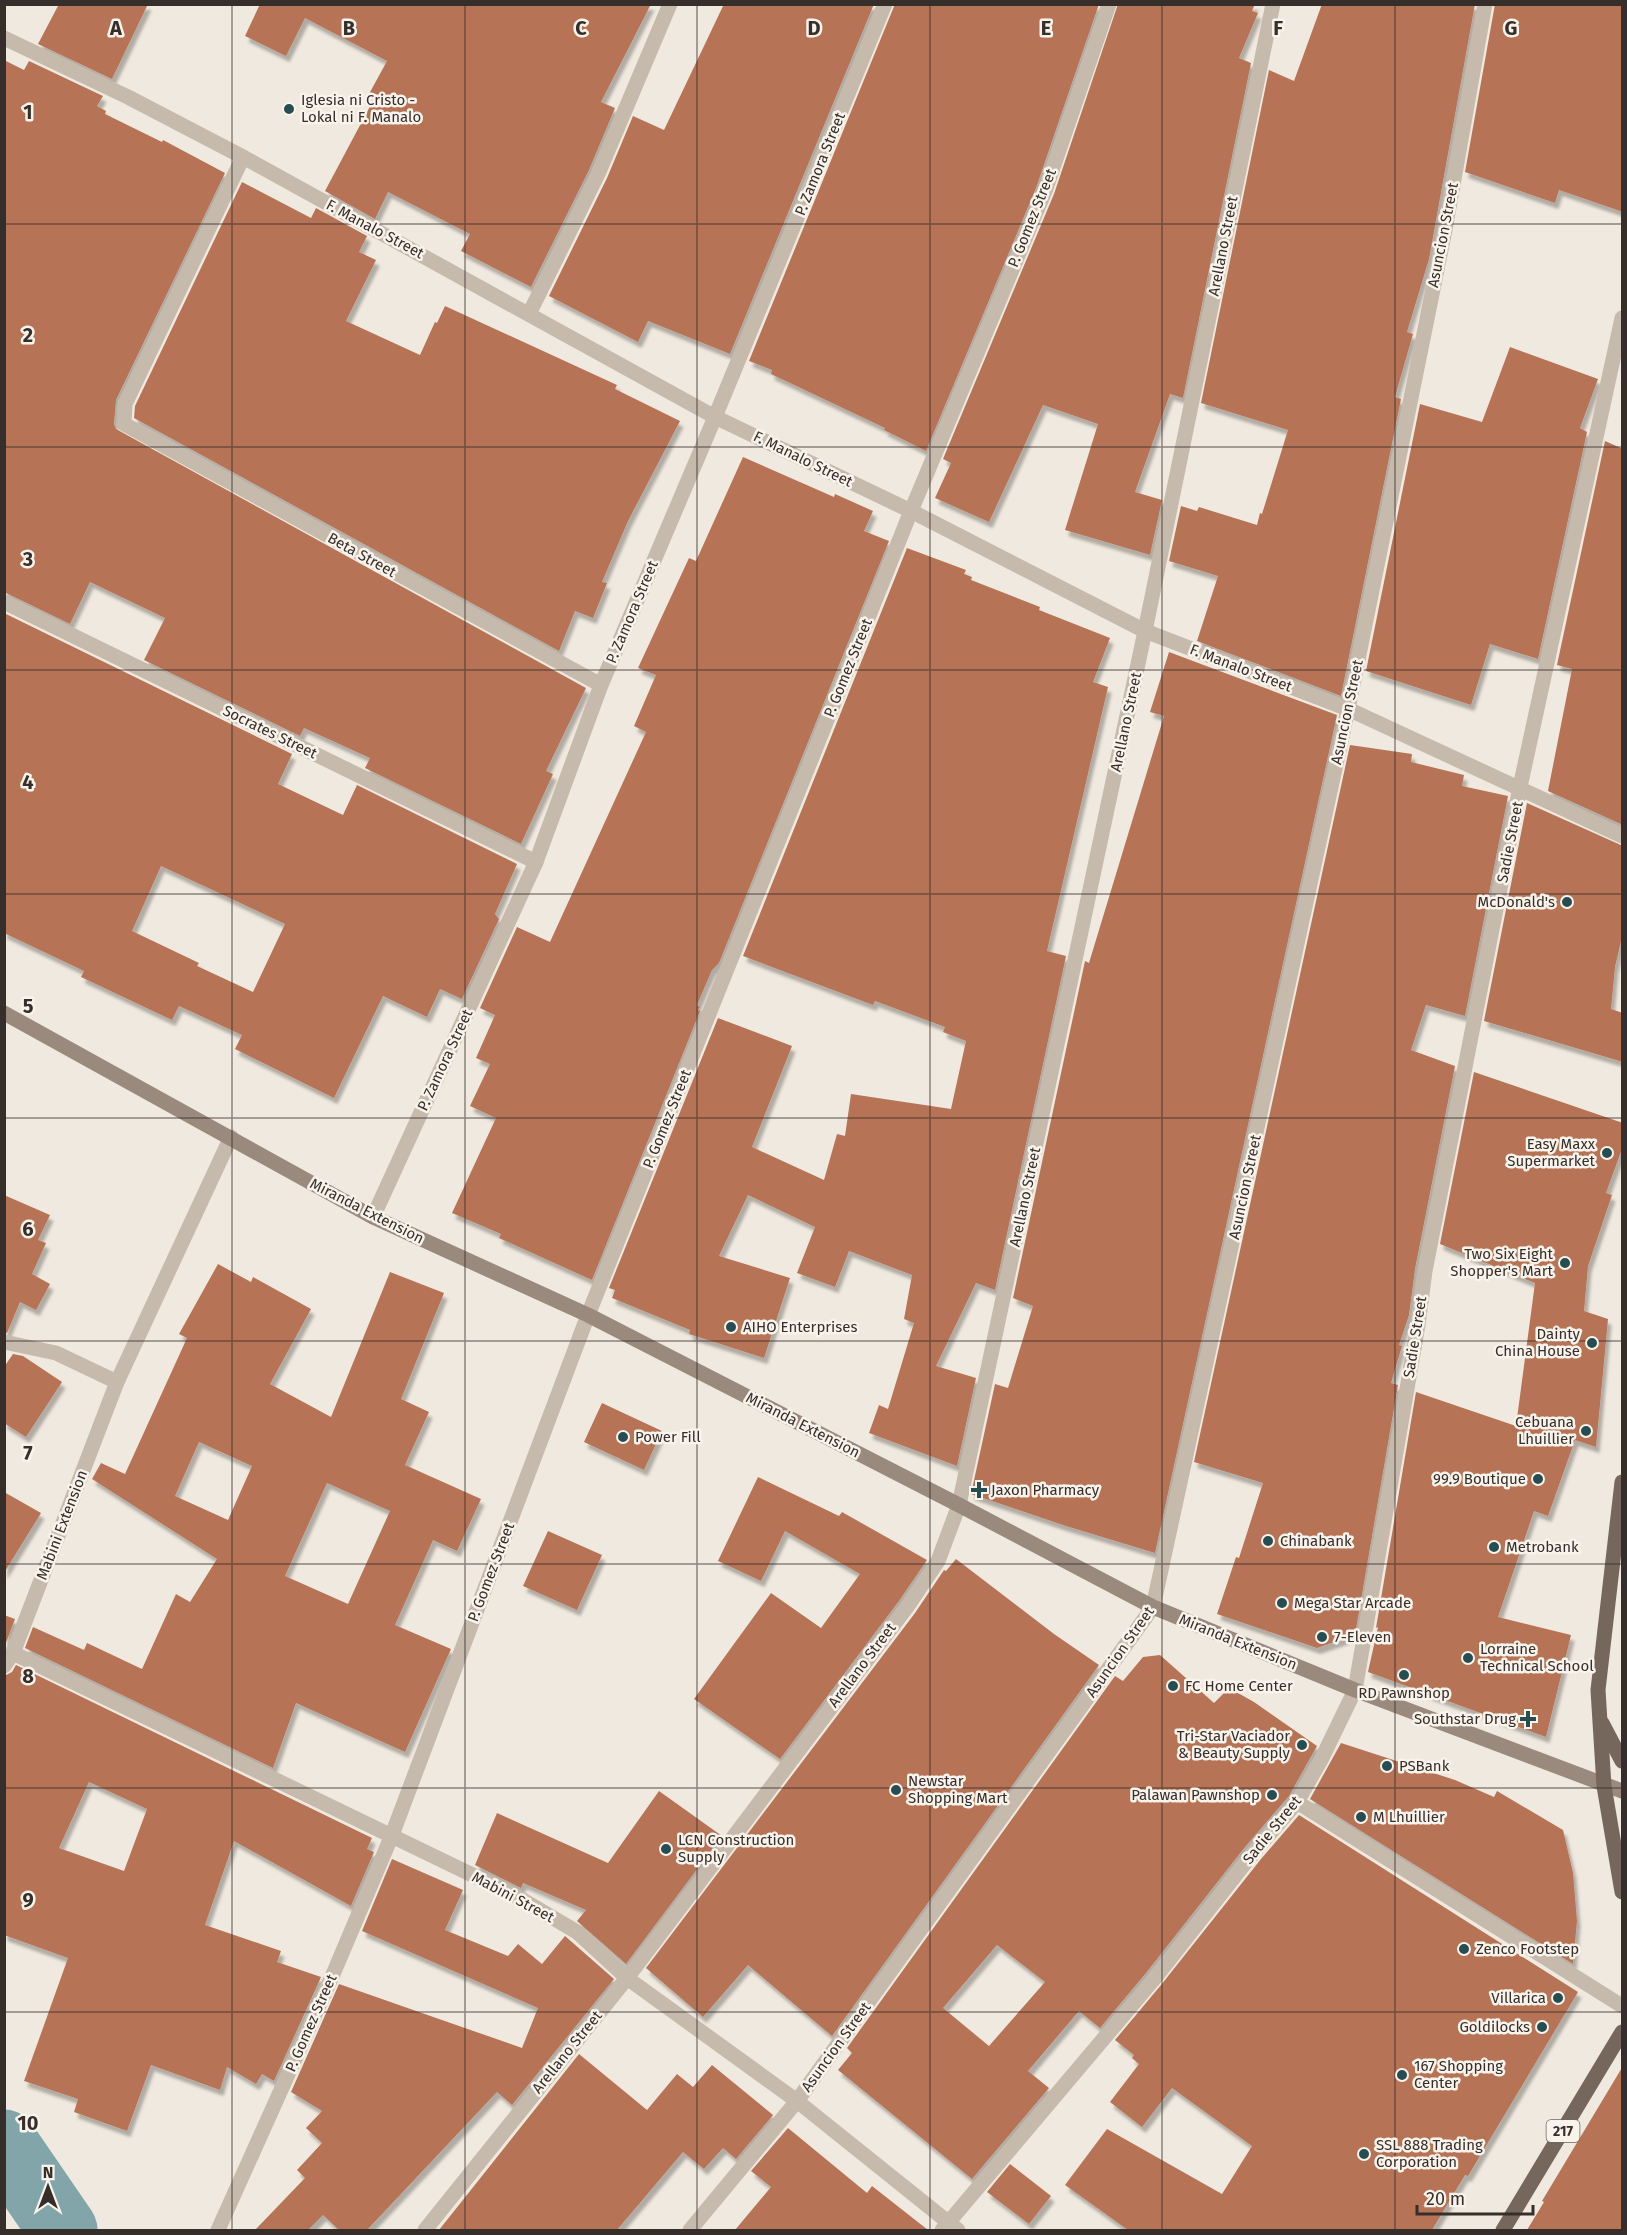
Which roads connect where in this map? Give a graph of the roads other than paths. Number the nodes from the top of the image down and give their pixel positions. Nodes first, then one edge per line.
1 (670, 4) edge
2 (885, 4) edge
3 (1109, 4) edge
4 (1273, 4) edge
5 (1485, 4) edge
6 (4, 38) edge
7 (243, 157) junction
8 (529, 314) junction
9 (1623, 318) edge
10 (715, 417) junction
11 (911, 511) junction
12 (4, 602) edge
13 (1145, 631) junction
14 (601, 685) junction
15 (1348, 709) junction
16 (1520, 787) junction
17 (1623, 836) edge
18 (536, 862) junction
19 (4, 1013) edge
20 (231, 1137) junction
21 (373, 1217) junction
22 (588, 1315) junction
23 (4, 1342) edge
24 (117, 1382) junction
25 (1623, 1482) edge
26 (959, 1505) junction
27 (1153, 1607) junction
28 (9, 1659) edge
29 (1354, 1690) junction
30 (1599, 1718) junction
31 (1623, 1761) edge
32 (1604, 1786) junction
33 (1623, 1791) edge
34 (1297, 1802) junction
35 (392, 1835) junction
36 (1623, 1892) edge
37 (627, 1978) junction
38 (1623, 2006) edge
39 (1623, 2032) edge
40 (797, 2101) junction
41 (949, 2228) edge
42 (218, 2230) edge
43 (425, 2230) edge
44 (690, 2230) edge
45 (1503, 2230) edge

1 - 8 street
2 - 10 street, P. Zamora Street
3 - 11 street, P. Gomez Street
4 - 13 street, Arellano Street
5 - 15 street, Asuncion Street
6 - 7 street, F. Manalo Street
7 - 8 street, F. Manalo Street
7 - 14 street, Beta Street
8 - 10 street, F. Manalo Street
9 - 16 street, Sadie Street
10 - 11 street, F. Manalo Street
10 - 14 street, P. Zamora Street
11 - 13 street, F. Manalo Street
11 - 22 street, P. Gomez Street
12 - 18 street, Socrates Street
13 - 15 street, F. Manalo Street
13 - 26 street, Arellano Street
14 - 18 street, P. Zamora Street
15 - 16 street, F. Manalo Street
15 - 27 street, Asuncion Street
16 - 17 street, F. Manalo Street
16 - 29 street, Sadie Street
18 - 21 street, P. Zamora Street
19 - 20 main road, Miranda Extension
20 - 21 main road, Miranda Extension
20 - 24 street, Mabini Extension
21 - 22 main road, Miranda Extension
22 - 26 main road, Miranda Extension
22 - 35 street, P. Gomez Street
23 - 24 street
24 - 28 street, Mabini Extension
25 - 30 main road
26 - 27 main road, Miranda Extension
26 - 37 street, Arellano Street
27 - 29 main road, Miranda Extension
27 - 40 street, Asuncion Street
28 - 35 street, Mabini Street
29 - 32 main road, Miranda Extension
29 - 34 street, Sadie Street
30 - 31 main road
30 - 32 main road
32 - 33 main road, Miranda Extension
32 - 36 main road
34 - 38 street
34 - 41 street, Sadie Street
35 - 37 street, Mabini Street
35 - 42 street, P. Gomez Street
37 - 40 street, Mabini Street
37 - 43 street, Arellano Street
39 - 45 main road, 217
40 - 41 street, Mabini Street
40 - 44 street, Asuncion Street

